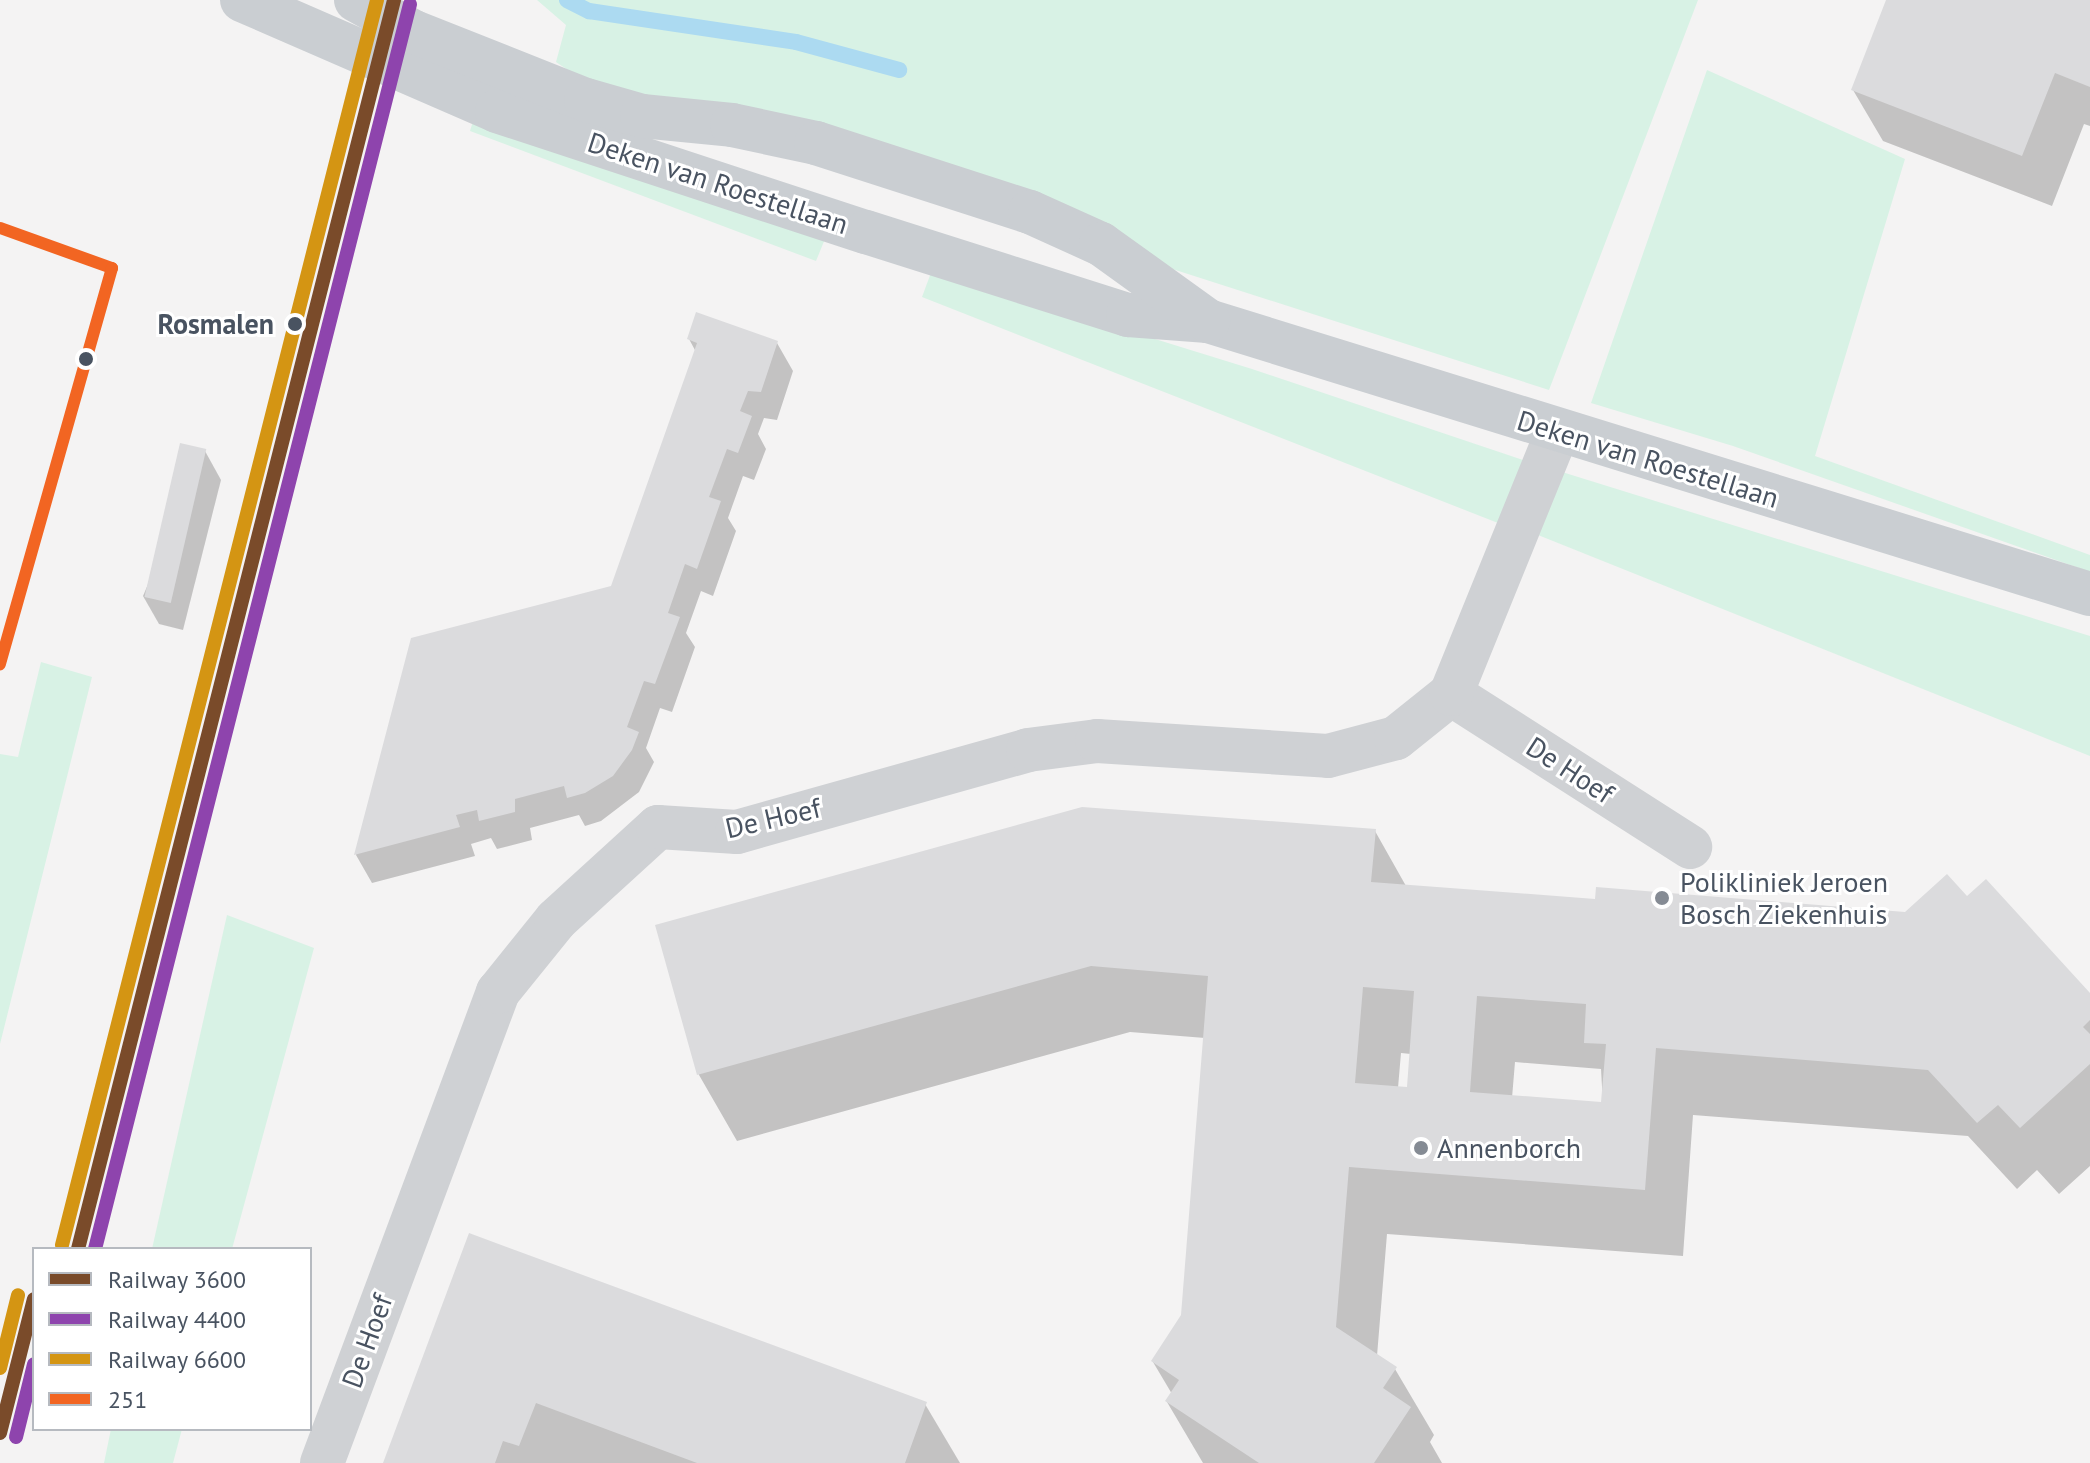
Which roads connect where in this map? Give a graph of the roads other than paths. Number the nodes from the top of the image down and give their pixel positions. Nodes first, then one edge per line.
1 (242, 0) edge
2 (356, 0) edge
3 (1208, 321) junction
4 (1558, 431) junction
5 (2090, 594) edge
6 (1451, 694) junction
7 (1690, 847) dead end
8 (322, 1463) edge

1 - 3 main road, Deken van Roestellaan
2 - 3 main road, Deken van Roestellaan
3 - 4 main road, Deken van Roestellaan
4 - 5 main road, Deken van Roestellaan
4 - 6 street, De Hoef
6 - 7 street, De Hoef
6 - 8 street, De Hoef

